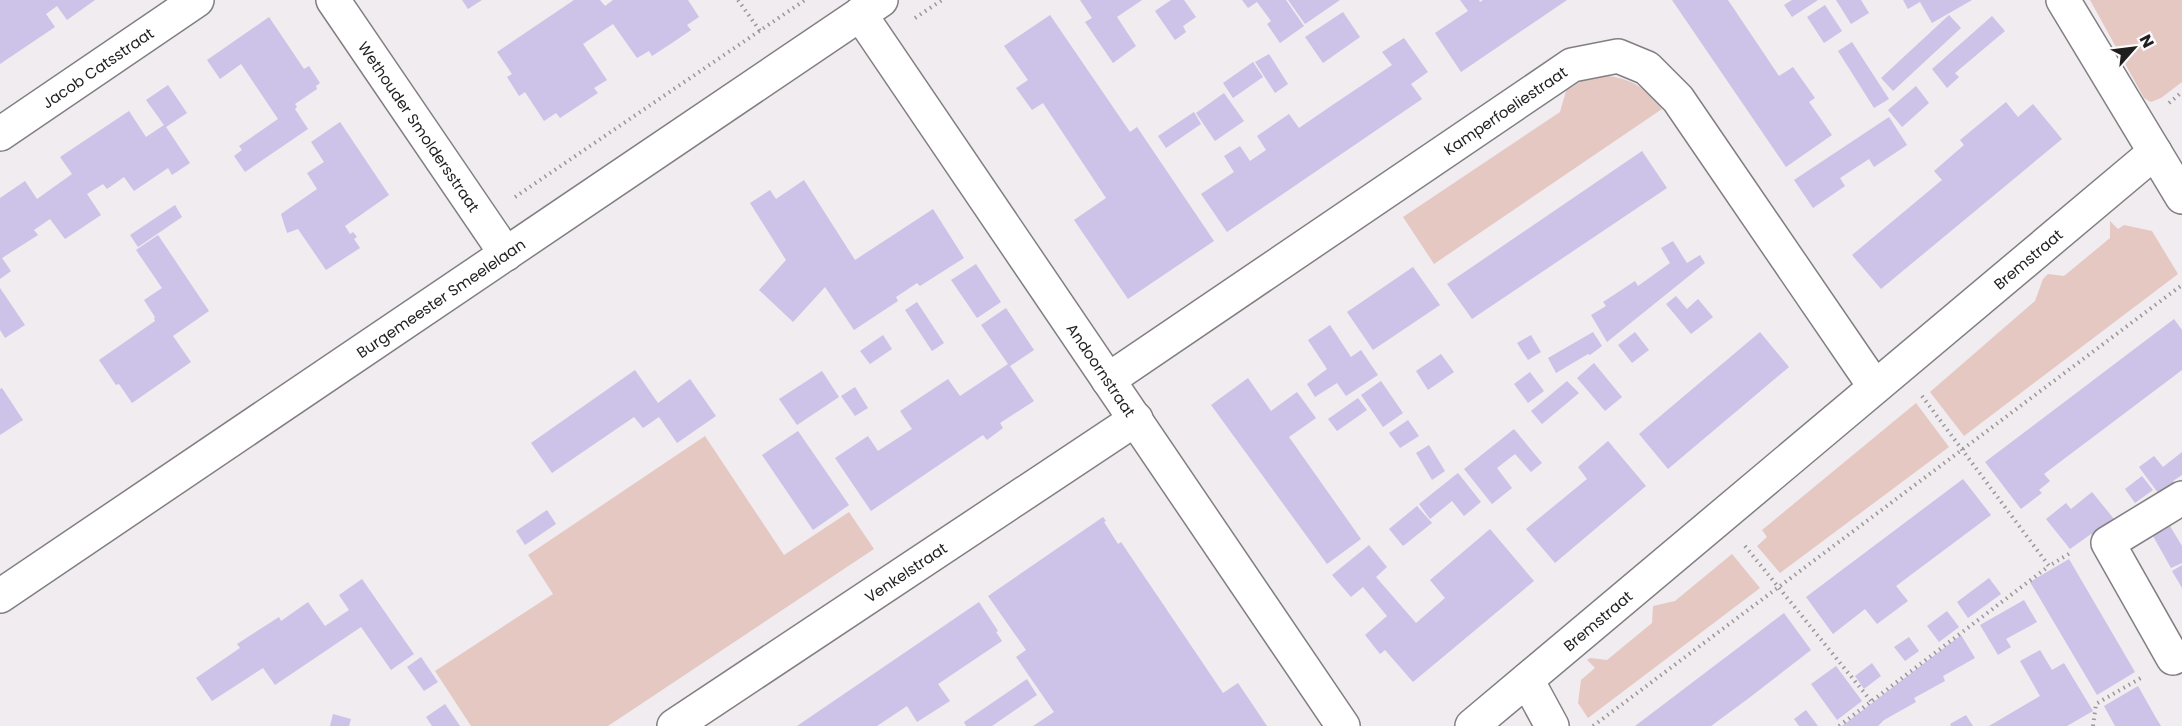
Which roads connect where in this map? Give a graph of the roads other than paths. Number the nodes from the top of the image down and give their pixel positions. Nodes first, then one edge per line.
1 (197, 0) edge
2 (333, 0) edge
3 (2063, 0) edge
4 (871, 7) edge
5 (0, 134) edge
6 (2155, 152) junction
7 (2182, 197) edge
8 (506, 254) junction
9 (1108, 380) junction
10 (1875, 387) junction
11 (1136, 419) junction
12 (2182, 498) edge
13 (0, 596) edge
14 (2173, 658) road end
15 (1527, 680) junction
16 (674, 726) edge
17 (1342, 726) edge
18 (1472, 726) edge
19 (1552, 726) edge

1 - 5 street, Jacob Catsstraat
2 - 8 street, Wethouder Smoldersstraat
3 - 6 street
4 - 8 street, Burgemeester Smeelelaan
4 - 9 street, Andoornstraat
6 - 7 street
6 - 10 street, Bremstraat
8 - 13 street, Burgemeester Smeelelaan
9 - 10 street, Kamperfoeliestraat
9 - 11 street, Andoornstraat
10 - 15 street, Bremstraat
11 - 16 street, Venkelstraat
11 - 17 street, Andoornstraat
12 - 14 street
15 - 18 street, Bremstraat
15 - 19 street

